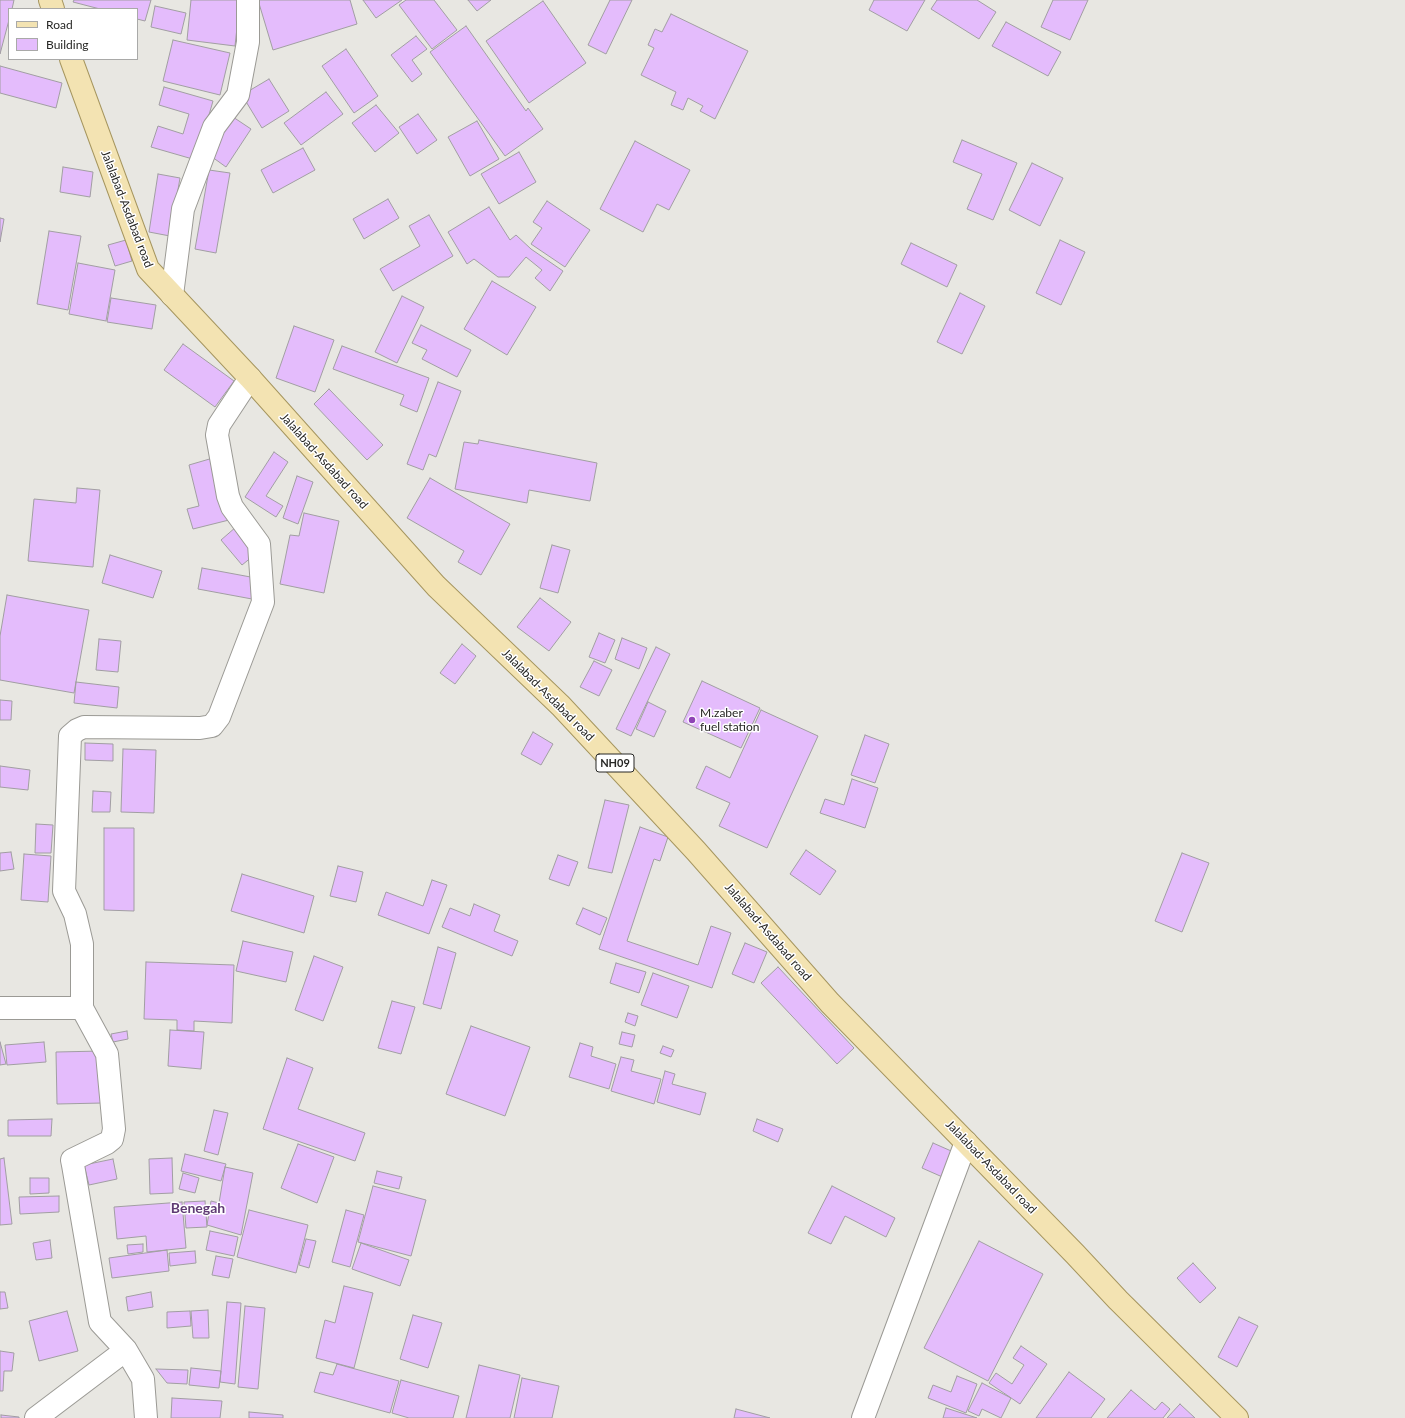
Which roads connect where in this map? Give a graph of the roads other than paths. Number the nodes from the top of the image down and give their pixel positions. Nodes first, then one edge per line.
1 (248, 0) edge
2 (72, 60) edge
3 (172, 295) junction
4 (250, 378) junction
5 (0, 1008) edge
6 (82, 1008) junction
7 (966, 1142) junction
8 (126, 1350) junction
9 (36, 1418) edge
10 (146, 1418) edge
11 (863, 1418) edge
12 (1237, 1418) edge

1 - 3 street
2 - 3 main road, Jalalabad-Asdabad road / NH09
3 - 4 main road, Jalalabad-Asdabad road / NH09
4 - 6 street
4 - 7 main road, Jalalabad-Asdabad road / NH09
5 - 6 street
6 - 8 street
7 - 11 street
7 - 12 main road, Jalalabad-Asdabad road / NH09
8 - 9 street
8 - 10 street

